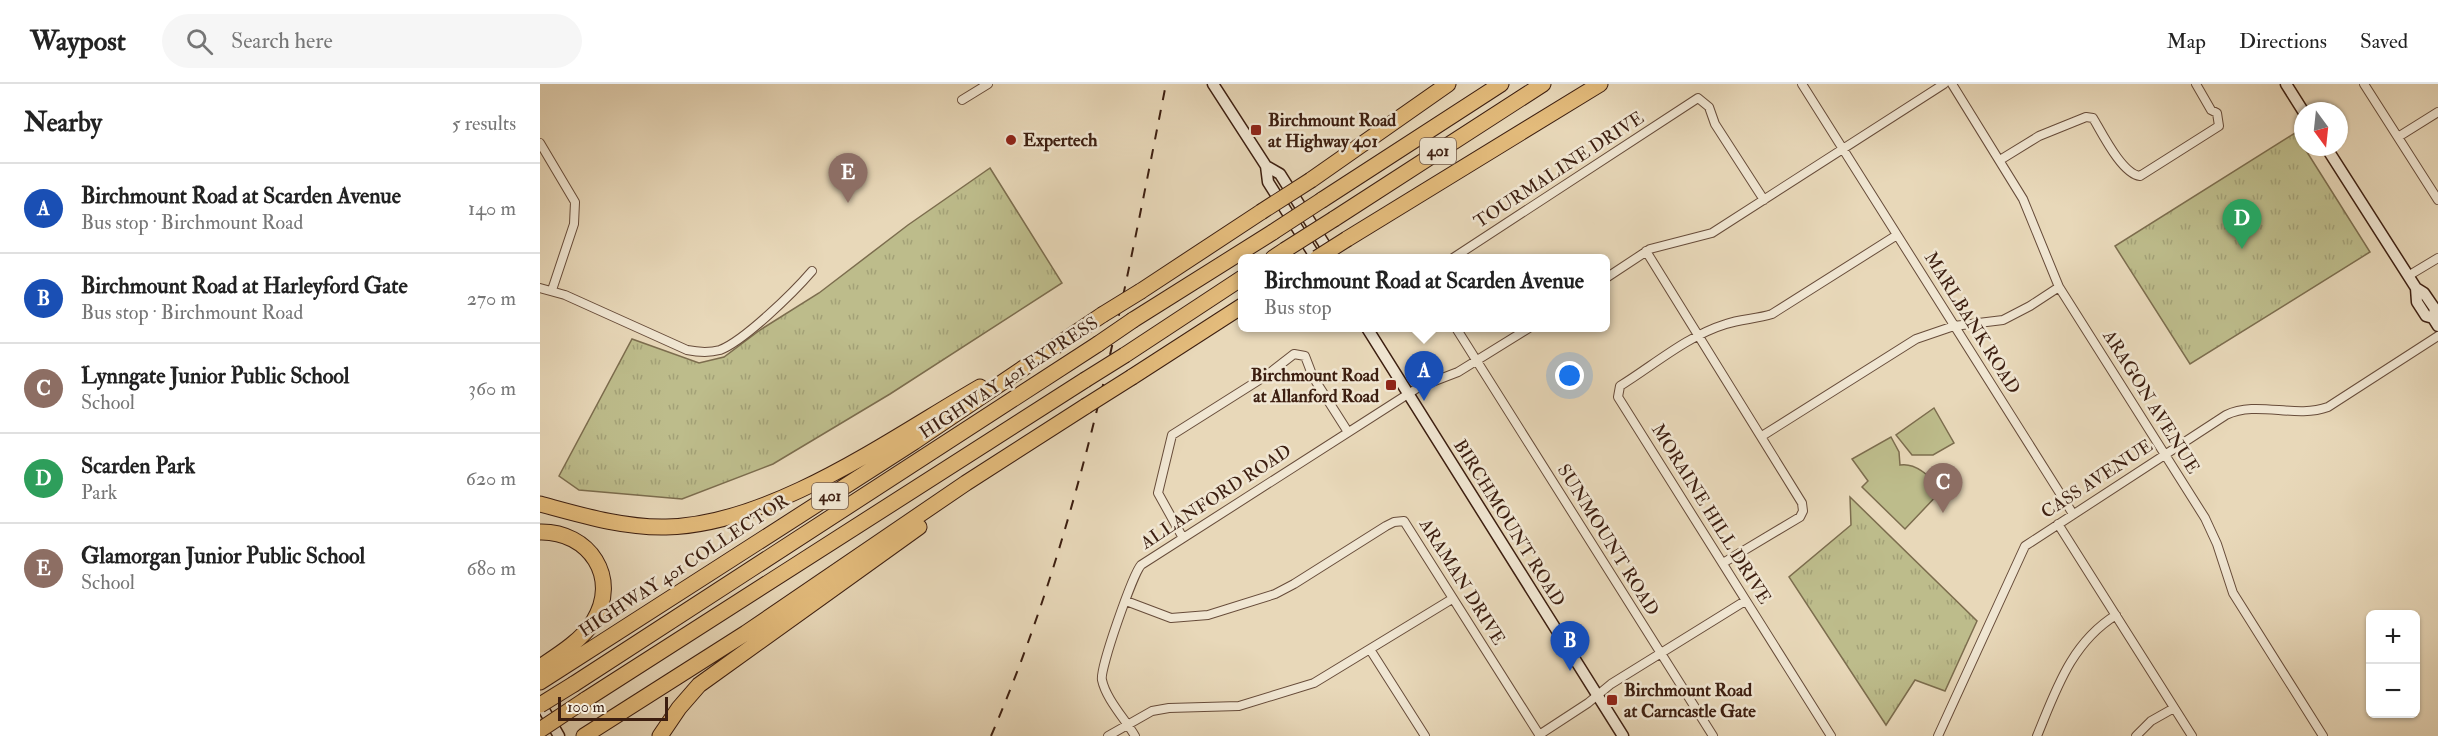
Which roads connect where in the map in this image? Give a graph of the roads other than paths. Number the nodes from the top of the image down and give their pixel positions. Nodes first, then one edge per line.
1 (988, 84) edge
2 (1213, 84) edge
3 (1440, 84) edge
4 (1448, 84) edge
5 (1457, 84) edge
6 (1501, 84) edge
7 (1543, 84) edge
8 (1600, 84) edge
9 (1802, 84) edge
10 (1944, 84) edge
11 (1952, 84) edge
12 (2196, 84) edge
13 (2286, 84) edge
14 (2364, 84) edge
15 (962, 100) dead end
16 (2297, 102) edge
17 (2438, 112) edge
18 (2398, 137) junction
19 (540, 143) edge
20 (1350, 150) junction
21 (1844, 150) junction
22 (2332, 156) edge
23 (2000, 160) junction
24 (1266, 166) junction
25 (1764, 200) junction
26 (2438, 200) edge
27 (1897, 235) junction
28 (1646, 251) junction
29 (1238, 254) edge
30 (1239, 254) edge
31 (1279, 254) edge
32 (1314, 254) edge
33 (1323, 254) edge
34 (1330, 254) edge
35 (1460, 254) edge
36 (2438, 258) edge
37 (812, 271) dead end
38 (1610, 275) edge
39 (2408, 276) junction
40 (1238, 281) edge
41 (2059, 287) junction
42 (540, 288) edge
43 (552, 290) junction
44 (1238, 309) edge
45 (1098, 318) junction
46 (2436, 322) edge
47 (1954, 326) junction
48 (1370, 332) edge
49 (1459, 332) edge
50 (1521, 332) edge
51 (1699, 336) junction
52 (2438, 336) edge
53 (1476, 361) junction
54 (1407, 394) junction
55 (1348, 432) junction
56 (1762, 436) junction
57 (1012, 453) junction
58 (2164, 454) junction
59 (540, 504) edge
60 (2073, 514) junction
61 (2058, 524) junction
62 (540, 532) edge
63 (1183, 538) junction
64 (1723, 563) junction
65 (1452, 599) junction
66 (1126, 601) junction
67 (1745, 601) junction
68 (2116, 615) junction
69 (1371, 651) junction
70 (1660, 654) junction
71 (560, 661) junction
72 (540, 667) edge
73 (540, 682) edge
74 (1598, 695) junction
75 (540, 704) edge
76 (2174, 708) junction
77 (1128, 725) junction
78 (593, 732) edge
79 (541, 733) edge
80 (1539, 735) edge
81 (559, 736) edge
82 (660, 736) edge
83 (1108, 736) edge
84 (1135, 736) edge
85 (1425, 736) edge
86 (1623, 736) edge
87 (1713, 736) edge
88 (1831, 736) edge
89 (1938, 736) edge
90 (2037, 736) edge
91 (2136, 736) edge
92 (2192, 736) edge
93 (2324, 736) edge

1 - 15 street
2 - 24 main road
3 - 20 highway
4 - 20 highway, HIGHWAY 401 COLLECTOR / 401
5 - 20 highway
6 - 30 highway, HIGHWAY 401 EXPRESS / 401, bridge
7 - 31 highway, 401, bridge
8 - 33 highway, 401, bridge
9 - 21 street, MARLBANK ROAD
10 - 21 street
11 - 23 street, ARAGON AVENUE
12 - 23 street
13 - 16 main road
14 - 18 street
17 - 18 street
18 - 26 street
19 - 43 street
20 - 45 highway, HIGHWAY 401 COLLECTOR / 401, bridge
21 - 25 street
21 - 27 street, MARLBANK ROAD
22 - 39 main road
23 - 41 street, ARAGON AVENUE
24 - 32 main road
24 - 34 main road
25 - 28 street
25 - 35 street, TOURMALINE DRIVE
27 - 47 street, MARLBANK ROAD
27 - 51 street, MORAINE HILL DRIVE
28 - 38 street
28 - 51 street
29 - 75 highway, HIGHWAY 401 EXPRESS / 401, bridge
36 - 39 street
37 - 43 street
39 - 46 main road
40 - 79 highway, 401, bridge
41 - 47 street
41 - 58 street, ARAGON AVENUE
42 - 43 street
44 - 57 highway, bridge
45 - 59 highway
45 - 71 highway, HIGHWAY 401 COLLECTOR / 401
47 - 56 street
47 - 60 street, MARLBANK ROAD
48 - 54 main road, BIRCHMOUNT ROAD
49 - 53 street
50 - 53 street, ALLANFORD ROAD
51 - 56 street
51 - 64 street, MORAINE HILL DRIVE
52 - 58 street, CASS AVENUE
53 - 54 street, ALLANFORD ROAD
53 - 70 street, SUNMOUNT ROAD
54 - 55 street, ALLANFORD ROAD
54 - 74 main road, BIRCHMOUNT ROAD
55 - 63 street, ALLANFORD ROAD
55 - 63 street
56 - 64 street
57 - 78 highway
57 - 82 highway
58 - 60 street, CASS AVENUE
58 - 93 street, ARAGON AVENUE
60 - 61 street, CASS AVENUE
61 - 68 street
61 - 89 street, CASS AVENUE
62 - 71 highway
63 - 66 street, ALLANFORD ROAD
64 - 67 street, MORAINE HILL DRIVE
65 - 66 street, ARAMAN DRIVE
65 - 69 street
65 - 80 street, ARAMAN DRIVE
66 - 77 street, ALLANFORD ROAD
67 - 70 street
67 - 88 street, MORAINE HILL DRIVE
68 - 76 street
68 - 90 street
69 - 77 street
69 - 85 street
70 - 74 street
70 - 87 street, SUNMOUNT ROAD
71 - 72 highway
71 - 73 highway, HIGHWAY 401 COLLECTOR / 401
74 - 80 street
74 - 86 main road, BIRCHMOUNT ROAD
75 - 81 main road
76 - 91 street
76 - 92 street
77 - 83 street
77 - 84 street, ALLANFORD ROAD

